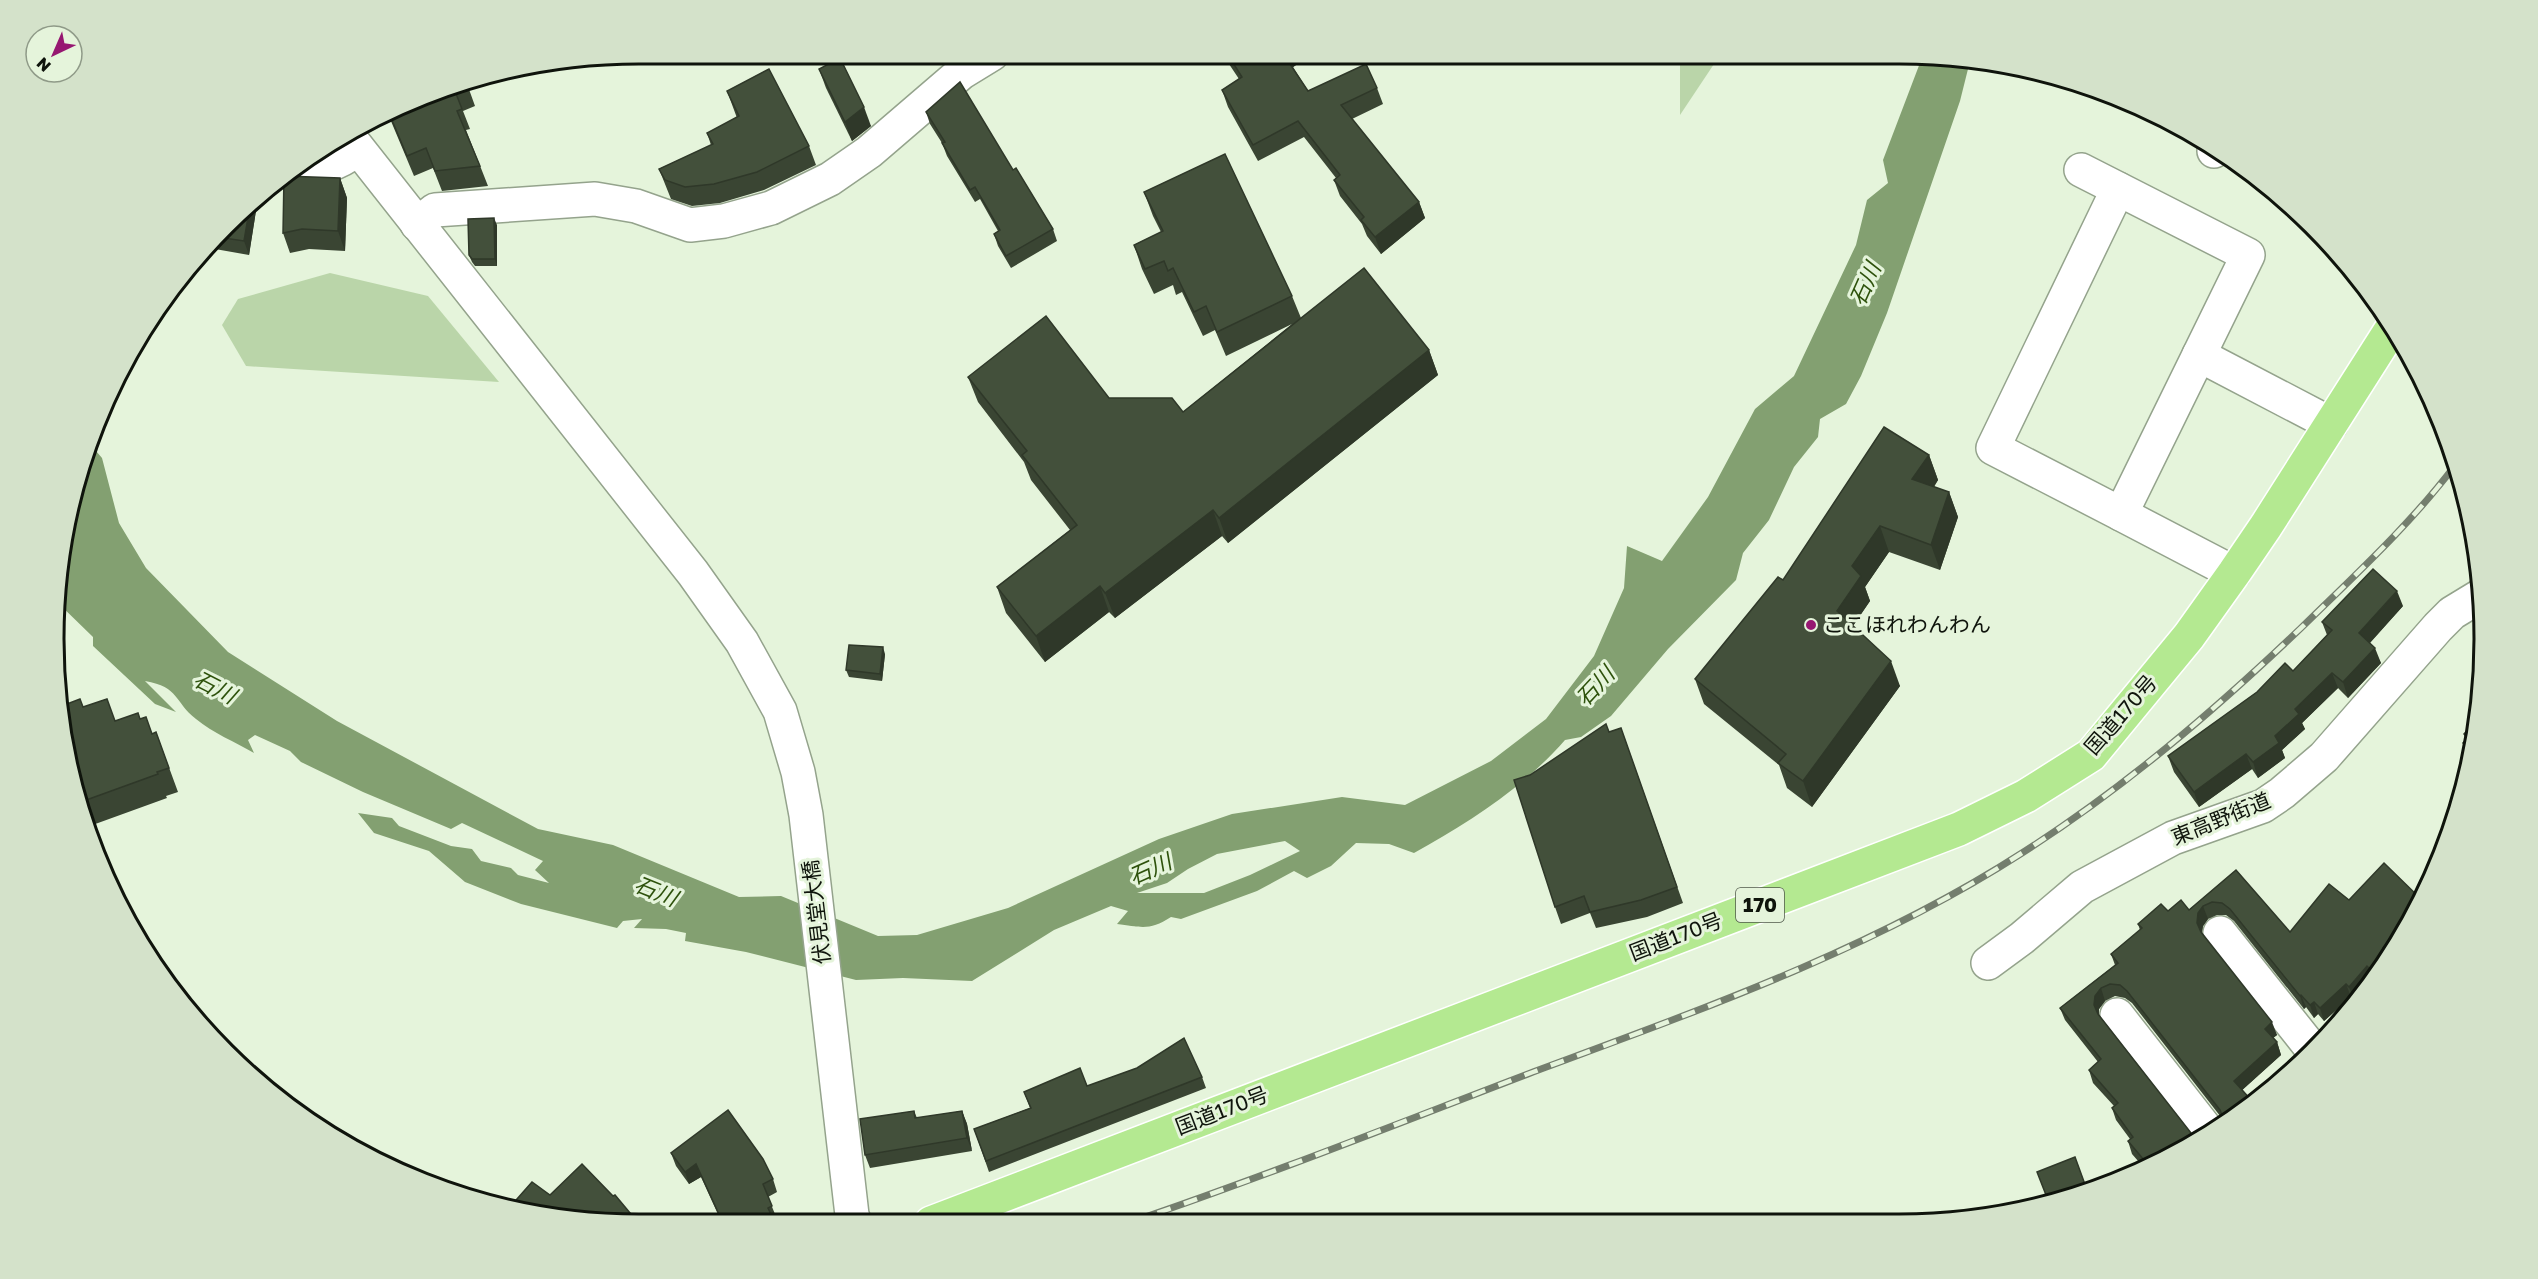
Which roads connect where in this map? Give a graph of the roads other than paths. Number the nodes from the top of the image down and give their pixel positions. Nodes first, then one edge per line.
1 (976, 64) edge
2 (352, 141) edge
3 (351, 143) edge
4 (311, 167) edge
5 (2081, 170) dead end
6 (2118, 189) junction
7 (417, 224) junction
8 (2387, 336) edge
9 (2199, 356) junction
10 (2331, 424) junction
11 (2121, 514) junction
12 (2234, 573) junction
13 (2472, 601) edge
14 (2220, 933) dead end
15 (1988, 963) dead end
16 (2117, 1015) dead end
17 (2308, 1043) edge
18 (2204, 1126) edge
19 (852, 1214) edge
20 (955, 1214) edge

1 - 7 street
2 - 7 street, 伏見堂大橋
3 - 4 street
5 - 6 street
6 - 9 street
6 - 11 street
7 - 19 street, 伏見堂大橋
8 - 10 highway, 国道170号 / 170
9 - 10 street
9 - 11 street
10 - 12 highway, 国道170号 / 170
11 - 12 street
12 - 20 highway, 国道170号 / 170
13 - 15 street, 東高野街道
14 - 17 street
16 - 18 street

